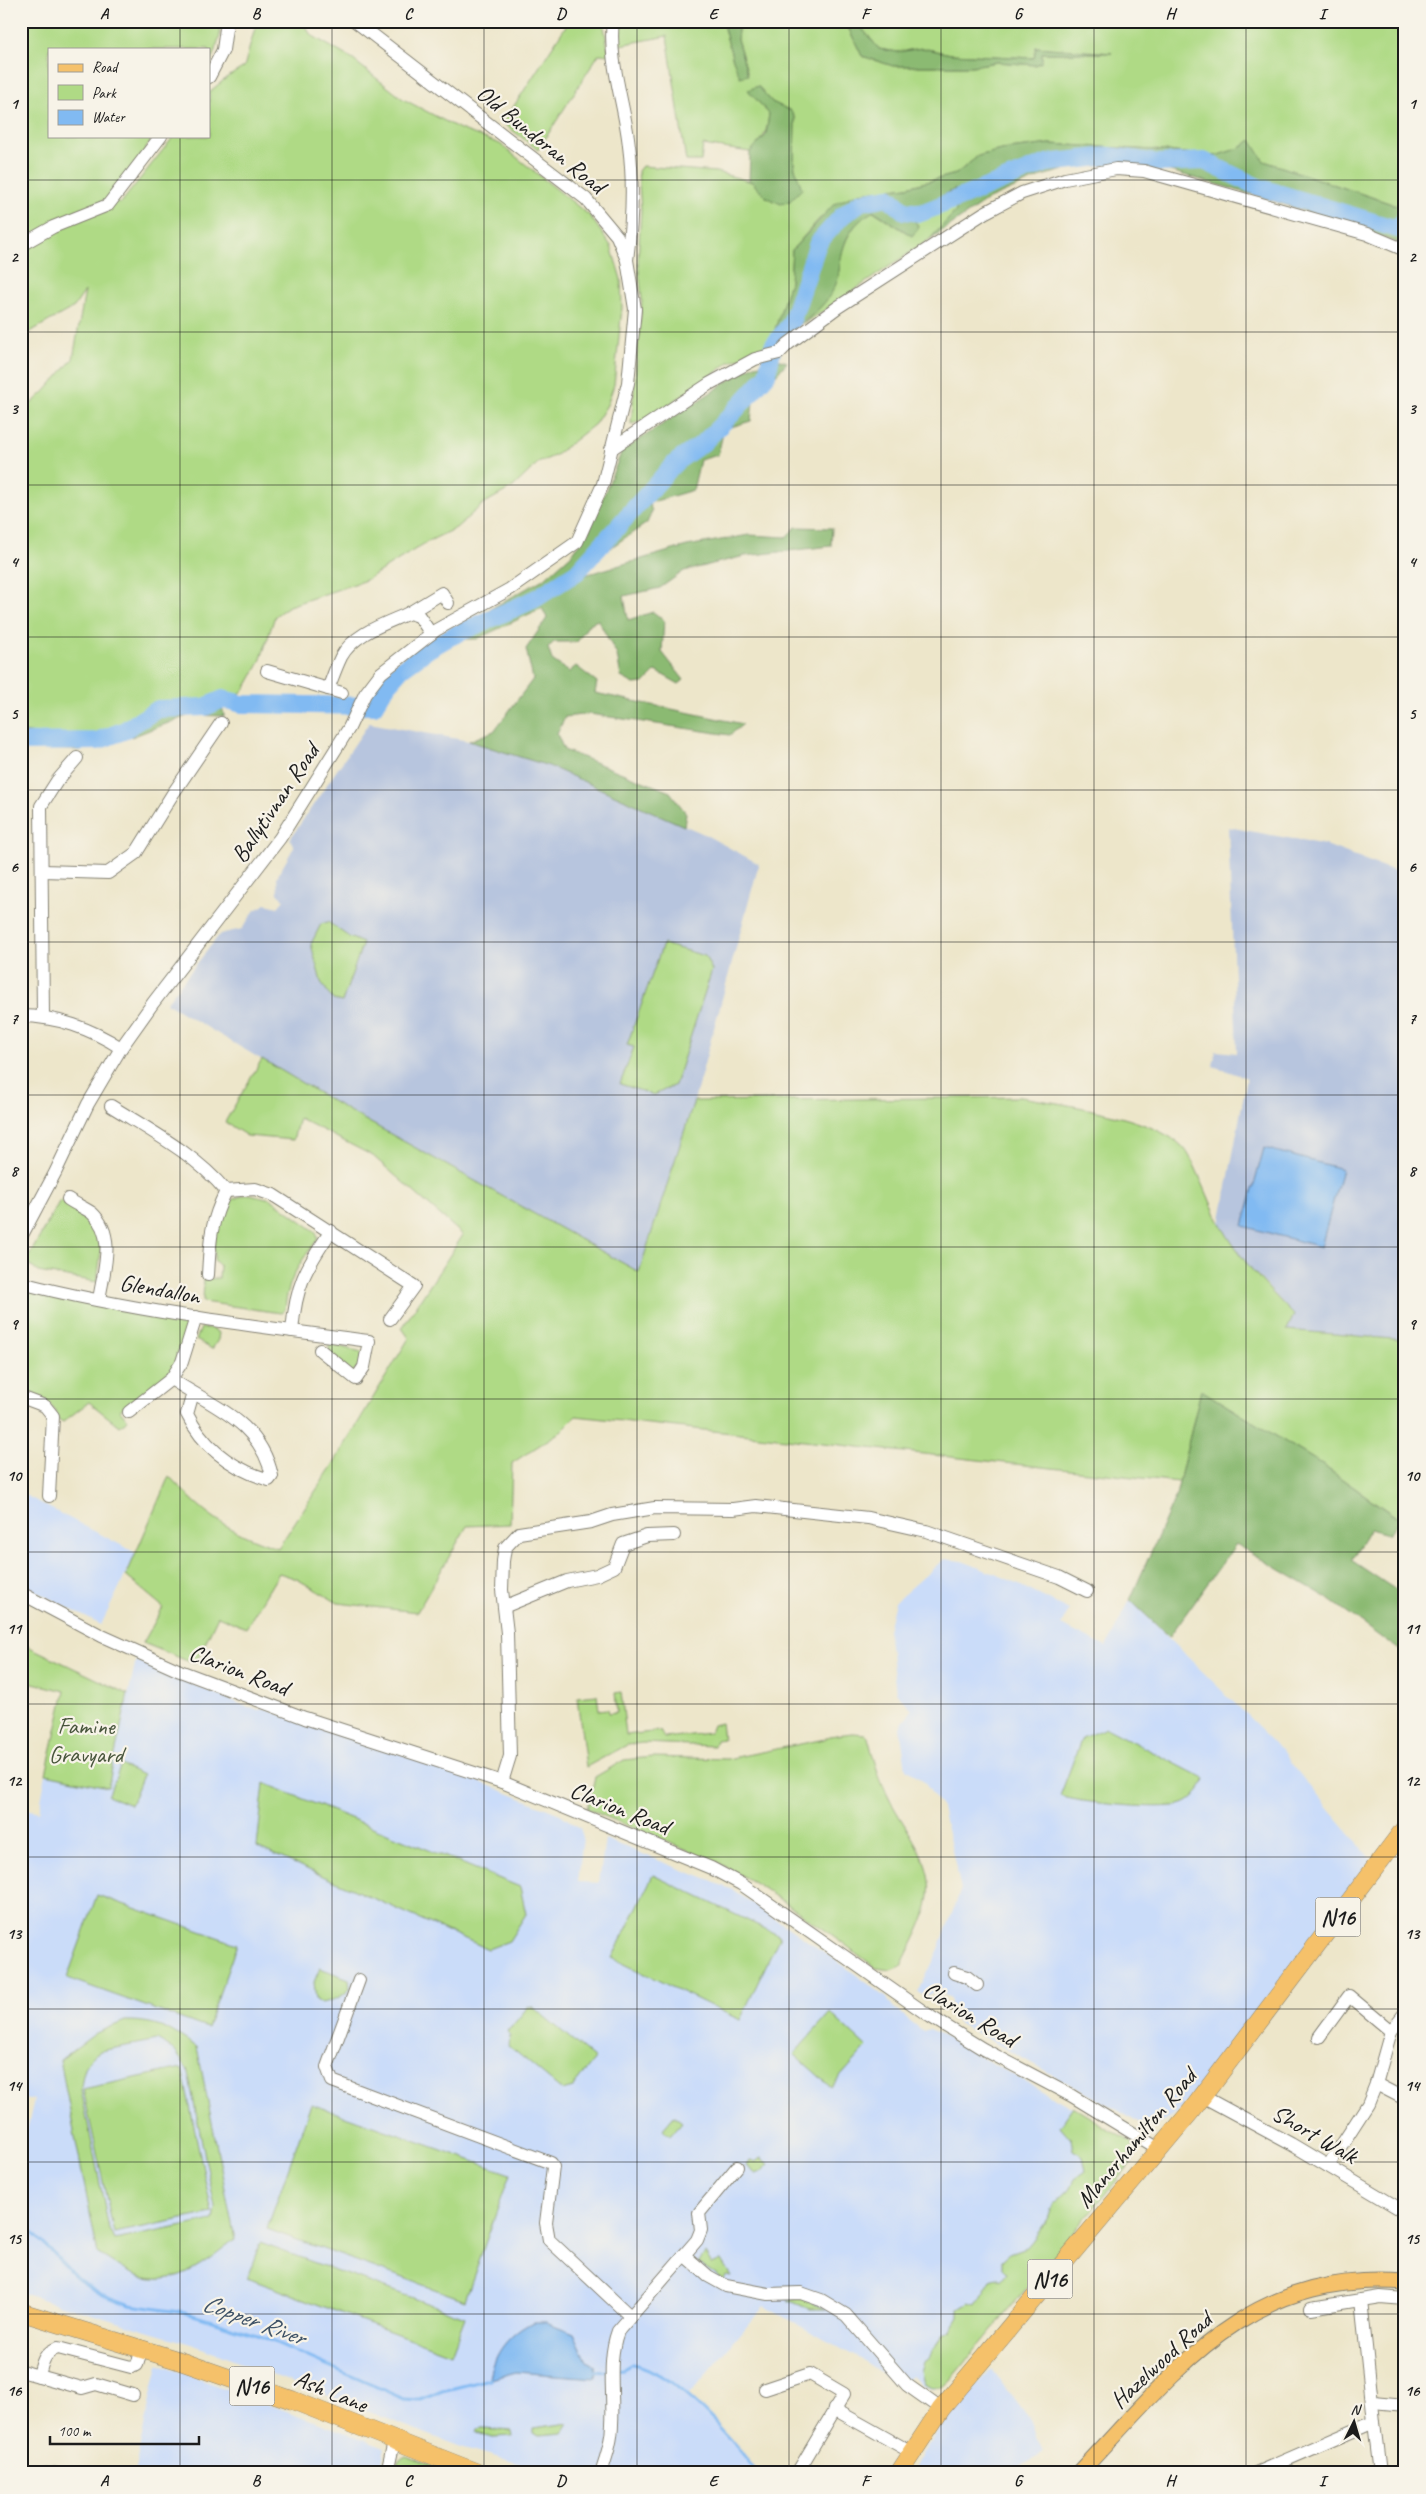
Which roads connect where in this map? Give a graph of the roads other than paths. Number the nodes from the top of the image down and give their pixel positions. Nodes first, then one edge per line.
1 (227, 21) edge
2 (355, 21) edge
3 (613, 21) edge
4 (210, 75) edge
5 (160, 138) edge
6 (21, 245) edge
7 (1405, 250) edge
8 (627, 260) junction
9 (611, 449) junction
10 (448, 603) dead end
11 (409, 613) junction
12 (431, 634) junction
13 (267, 671) dead end
14 (328, 690) junction
15 (342, 693) dead end
16 (221, 723) dead end
17 (77, 758) dead end
18 (43, 871) junction
19 (21, 1016) edge
20 (43, 1016) junction
21 (121, 1048) junction
22 (111, 1106) dead end
23 (226, 1191) junction
24 (68, 1199) dead end
25 (331, 1231) junction
26 (21, 1237) edge
27 (208, 1275) dead end
28 (21, 1283) edge
29 (99, 1300) junction
30 (196, 1317) junction
31 (390, 1319) dead end
32 (292, 1331) junction
33 (320, 1350) dead end
34 (171, 1379) junction
35 (192, 1393) junction
36 (21, 1397) edge
37 (129, 1412) dead end
38 (49, 1496) dead end
39 (674, 1535) dead end
40 (1088, 1591) dead end
41 (21, 1593) edge
42 (506, 1606) junction
43 (502, 1782) junction
44 (1405, 1828) edge
45 (954, 1973) dead end
46 (359, 1980) dead end
47 (977, 1985) dead end
48 (1405, 2013) edge
49 (1391, 2031) junction
50 (1319, 2037) dead end
51 (1376, 2084) junction
52 (1202, 2096) junction
53 (1405, 2099) edge
54 (1159, 2149) junction
55 (1328, 2166) junction
56 (737, 2167) dead end
57 (1405, 2212) edge
58 (684, 2255) junction
59 (1405, 2282) edge
60 (1405, 2299) edge
61 (1361, 2300) junction
62 (1311, 2308) dead end
63 (21, 2312) edge
64 (630, 2316) junction
65 (142, 2349) junction
66 (21, 2371) edge
67 (38, 2376) junction
68 (125, 2389) dead end
69 (765, 2389) dead end
70 (1373, 2402) junction
71 (1405, 2405) edge
72 (834, 2409) junction
73 (941, 2409) junction
74 (1374, 2422) junction
75 (394, 2441) junction
76 (911, 2452) junction
77 (387, 2473) edge
78 (478, 2473) edge
79 (601, 2473) edge
80 (797, 2473) edge
81 (900, 2473) edge
82 (1079, 2473) edge
83 (1256, 2473) edge
84 (1380, 2473) edge

1 - 4 street
2 - 8 street, Old Bundoran Road
3 - 8 street
5 - 6 street
7 - 9 street
8 - 9 street, Old Bundoran Road
9 - 12 street, Ballytivnan Road
10 - 11 street
11 - 12 street
11 - 14 street
12 - 21 street, Ballytivnan Road
13 - 14 street
14 - 15 street
16 - 18 street
17 - 18 street
18 - 20 street
19 - 20 street
20 - 21 street
21 - 26 street, Ballytivnan Road
22 - 23 street
23 - 25 street
23 - 27 street, Glendallon
24 - 29 street
25 - 31 street
25 - 32 street
28 - 29 street, Glendallon
29 - 30 street, Glendallon
30 - 32 street, Glendallon
30 - 34 street
32 - 33 street, Glendallon
34 - 35 street
34 - 37 street
35 - 35 street
36 - 38 street
39 - 42 street
40 - 42 street
41 - 43 street, Clarion Road
42 - 43 street
43 - 54 street, Clarion Road
44 - 52 highway, Manorhamilton Road / N16
45 - 47 street
46 - 64 street
48 - 49 street
49 - 50 street
49 - 51 street
51 - 53 street
51 - 55 street
52 - 54 highway, Manorhamilton Road / N16
52 - 55 street, Short Walk
54 - 73 highway, Manorhamilton Road / N16
55 - 57 street, Short Walk
56 - 58 street
58 - 64 street
58 - 73 street
59 - 82 main road, Hazelwood Road
60 - 61 street
61 - 62 street
61 - 70 street
63 - 65 highway, Ash Lane / N16
64 - 79 street
65 - 67 street
65 - 75 highway, Ash Lane / N16
66 - 67 street
67 - 68 street
69 - 72 street
70 - 71 street
70 - 74 street
72 - 76 street
72 - 80 street
73 - 76 highway, Manorhamilton Road / N16
74 - 83 street
74 - 84 street
75 - 77 street
75 - 78 highway, Ash Lane / N16
76 - 81 highway, Manorhamilton Road / N16

